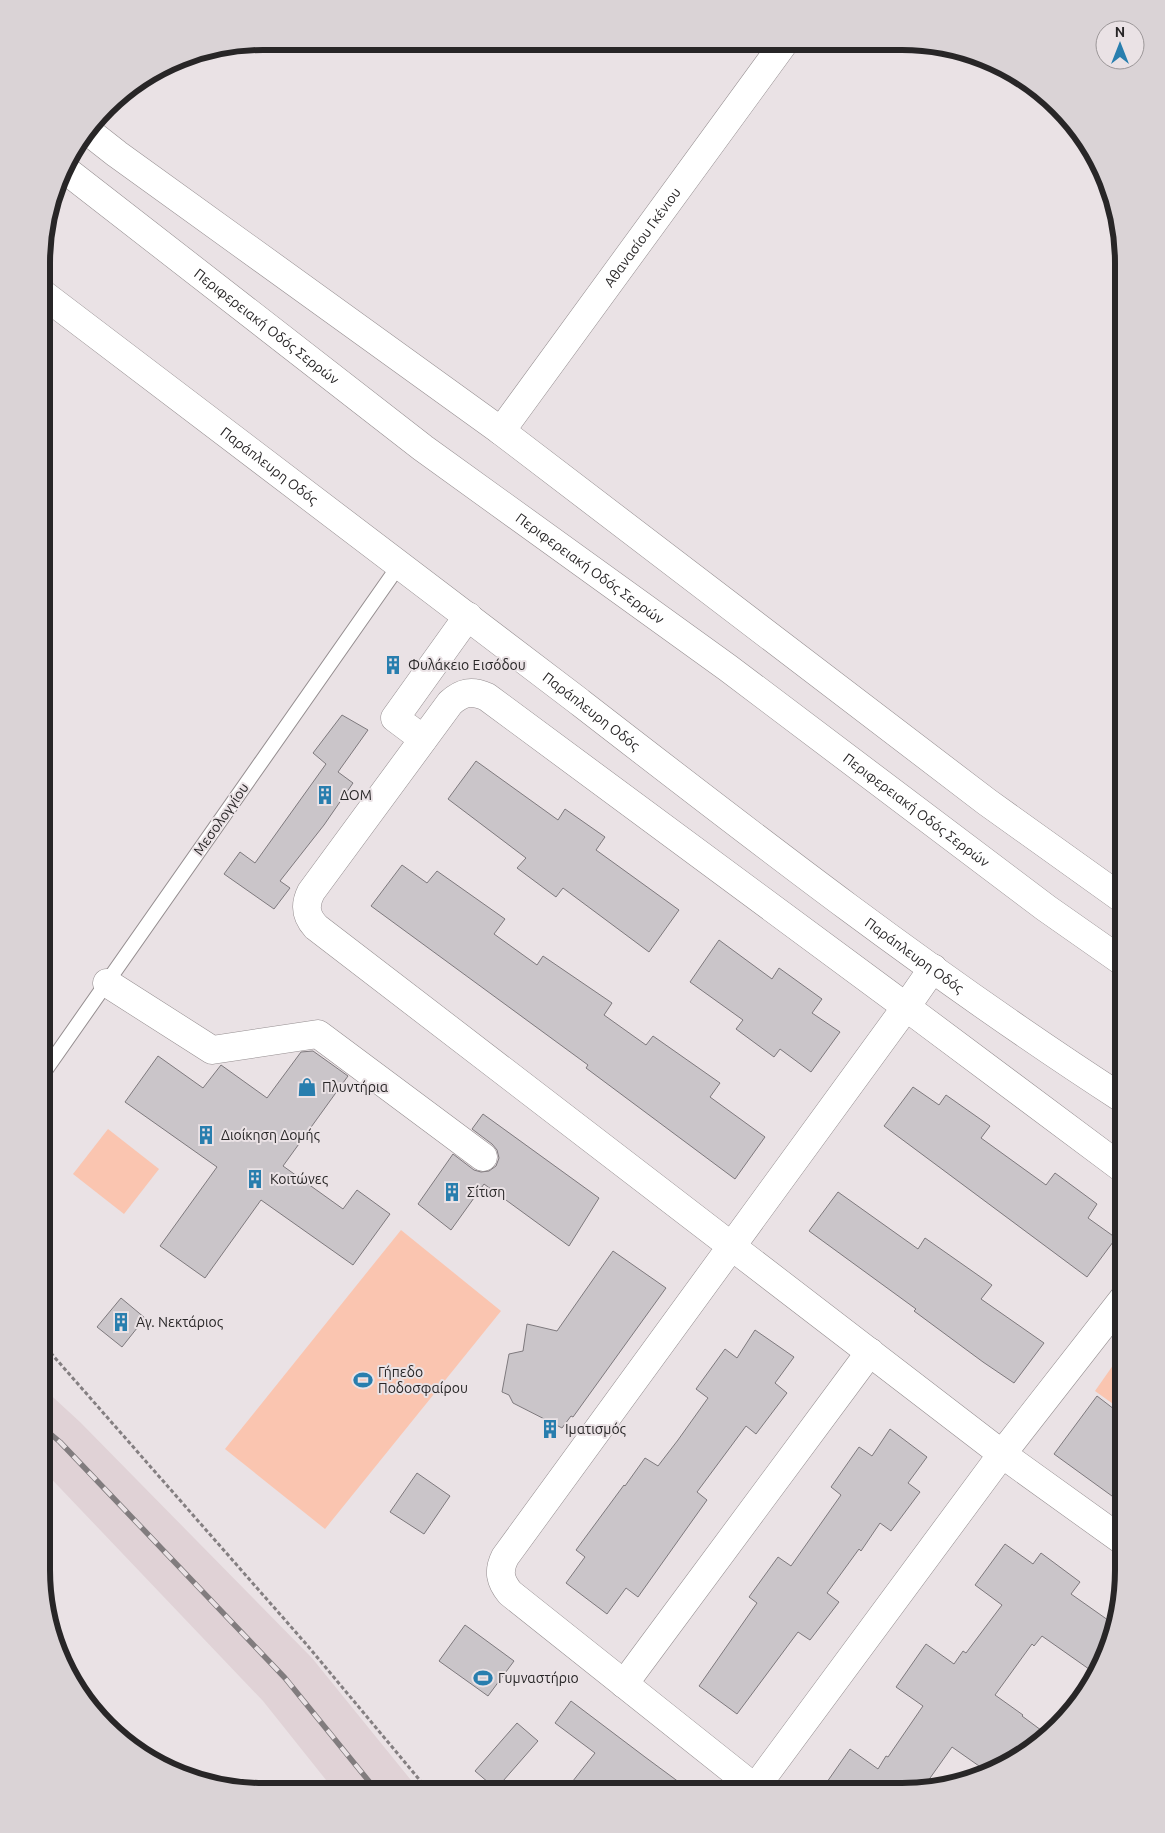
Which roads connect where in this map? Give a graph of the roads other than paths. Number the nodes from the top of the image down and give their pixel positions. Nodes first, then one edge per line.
1 (779, 50) edge
2 (93, 135) edge
3 (70, 173) edge
4 (50, 299) edge
5 (501, 431) junction
6 (400, 564) junction
7 (468, 616) junction
8 (423, 740) junction
9 (1115, 894) edge
10 (1115, 956) edge
11 (933, 968) junction
12 (107, 982) junction
13 (906, 1007) junction
14 (50, 1064) edge
15 (1115, 1094) edge
16 (483, 1156) dead end
17 (1115, 1163) edge
18 (731, 1246) junction
19 (1115, 1308) edge
20 (870, 1352) junction
21 (1002, 1454) junction
22 (1115, 1535) edge
23 (624, 1684) junction
24 (745, 1783) edge
25 (759, 1783) edge

1 - 5 street, Αθανασίου Γκένιου
2 - 5 street
3 - 10 street, Περιφερειακή Οδός Σερρών
4 - 6 street, Παράπλευρη Οδός
5 - 9 street
6 - 7 street, Παράπλευρη Οδός
6 - 12 lane, Μεσολογγίου
7 - 8 street
7 - 11 street, Παράπλευρη Οδός
8 - 13 street
8 - 18 street
11 - 13 street
11 - 15 street, Παράπλευρη Οδός
12 - 14 lane, Μεσολογγίου
12 - 16 street
13 - 17 street
13 - 18 street
18 - 20 street
18 - 23 street
19 - 21 street
20 - 21 street
20 - 23 street
21 - 22 street
21 - 25 street
23 - 24 street

